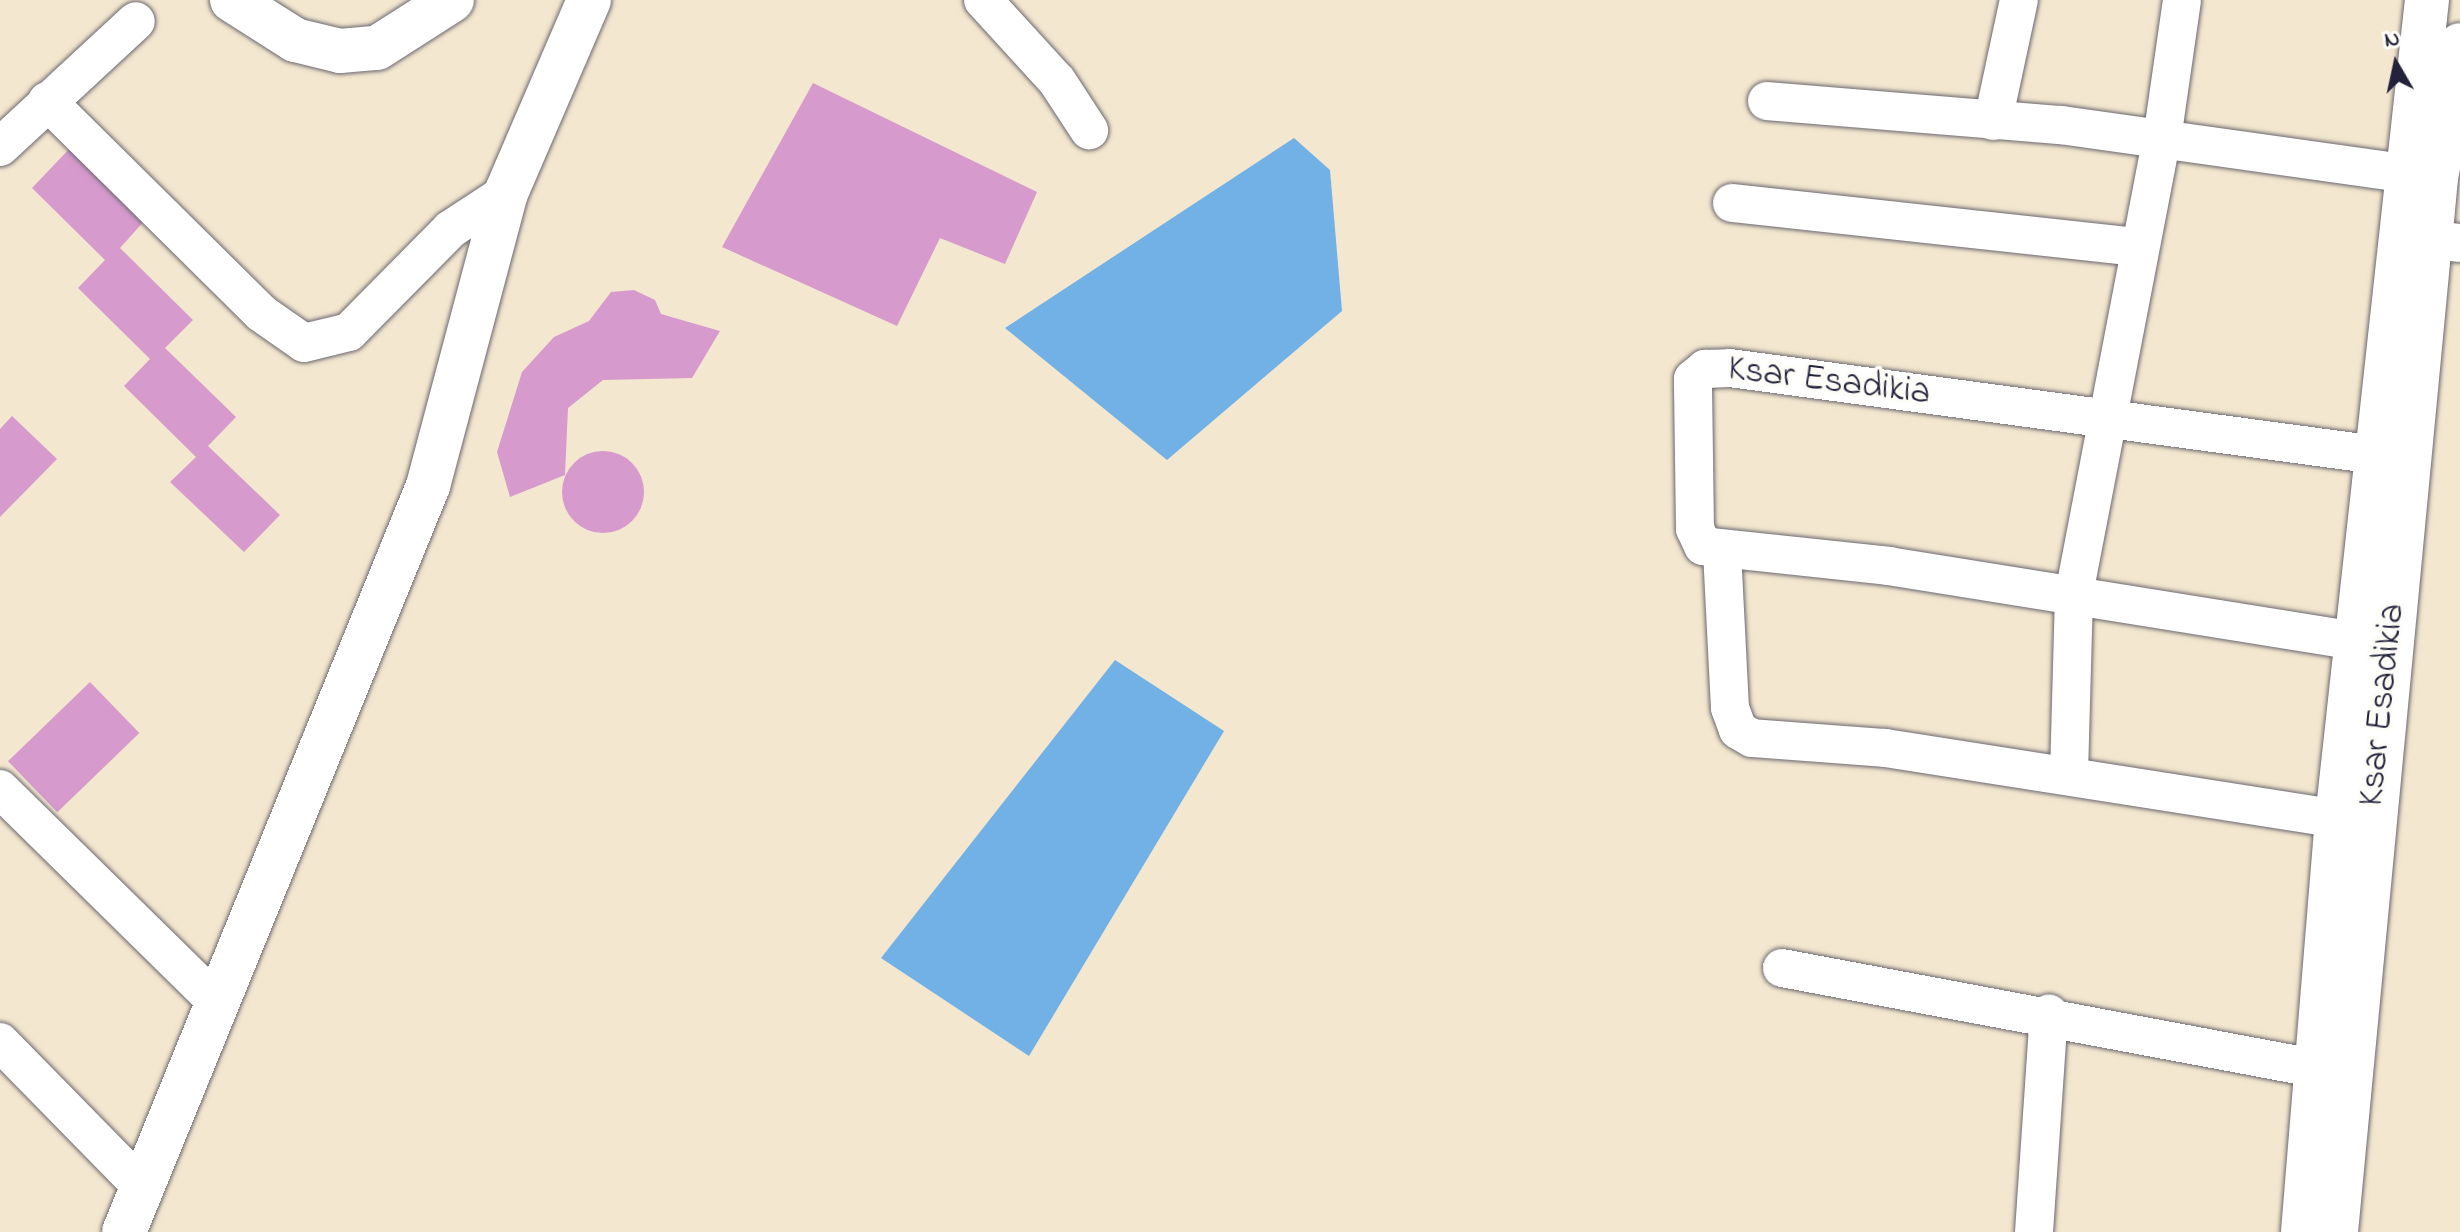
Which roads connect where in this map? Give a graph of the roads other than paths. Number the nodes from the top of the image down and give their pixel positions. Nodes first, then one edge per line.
1 (232, 0) edge
2 (452, 0) edge
3 (589, 0) edge
4 (983, 0) edge
5 (2019, 0) edge
6 (2182, 0) edge
7 (2427, 0) edge
8 (136, 21) dead end
9 (2460, 45) edge
10 (47, 101) junction
11 (1767, 101) dead end
12 (1993, 121) junction
13 (1089, 130) dead end
14 (2162, 139) junction
15 (0, 147) edge
16 (2421, 175) junction
17 (506, 193) junction
18 (1732, 203) dead end
19 (2429, 240) edge
20 (2138, 247) junction
21 (2108, 418) junction
22 (2377, 455) junction
23 (1722, 551) junction
24 (2074, 594) junction
25 (2356, 641) junction
26 (2069, 774) junction
27 (0, 789) edge
28 (2337, 819) junction
29 (1782, 968) dead end
30 (218, 1003) junction
31 (2049, 1014) junction
32 (0, 1042) edge
33 (2319, 1069) junction
34 (141, 1186) junction
35 (124, 1232) edge
36 (2034, 1232) edge
37 (2303, 1232) edge
38 (2336, 1232) edge

1 - 2 street
3 - 17 street
4 - 13 street
5 - 12 street
6 - 14 street
7 - 16 street, Ksar Esadikia
8 - 10 street
9 - 16 street, Ksar Esadikia
10 - 15 street
10 - 17 street
11 - 12 street
12 - 14 street
14 - 16 street
14 - 20 street
16 - 19 street, Ksar Esadikia
17 - 30 street
18 - 20 street
19 - 22 street, Ksar Esadikia
19 - 38 street, Ksar Esadikia
20 - 21 street
21 - 22 street, Ksar Esadikia
21 - 23 street, Ksar Esadikia
21 - 24 street
22 - 25 street, Ksar Esadikia
23 - 24 street, Ksar Esadikia
23 - 26 street, Ksar Esadikia
24 - 25 street, Ksar Esadikia
24 - 26 street
25 - 28 street, Ksar Esadikia
26 - 28 street, Ksar Esadikia
27 - 30 street
28 - 33 street, Ksar Esadikia
29 - 31 street
30 - 34 street
31 - 33 street
31 - 36 street
32 - 34 street
33 - 37 street, Ksar Esadikia
34 - 35 street

